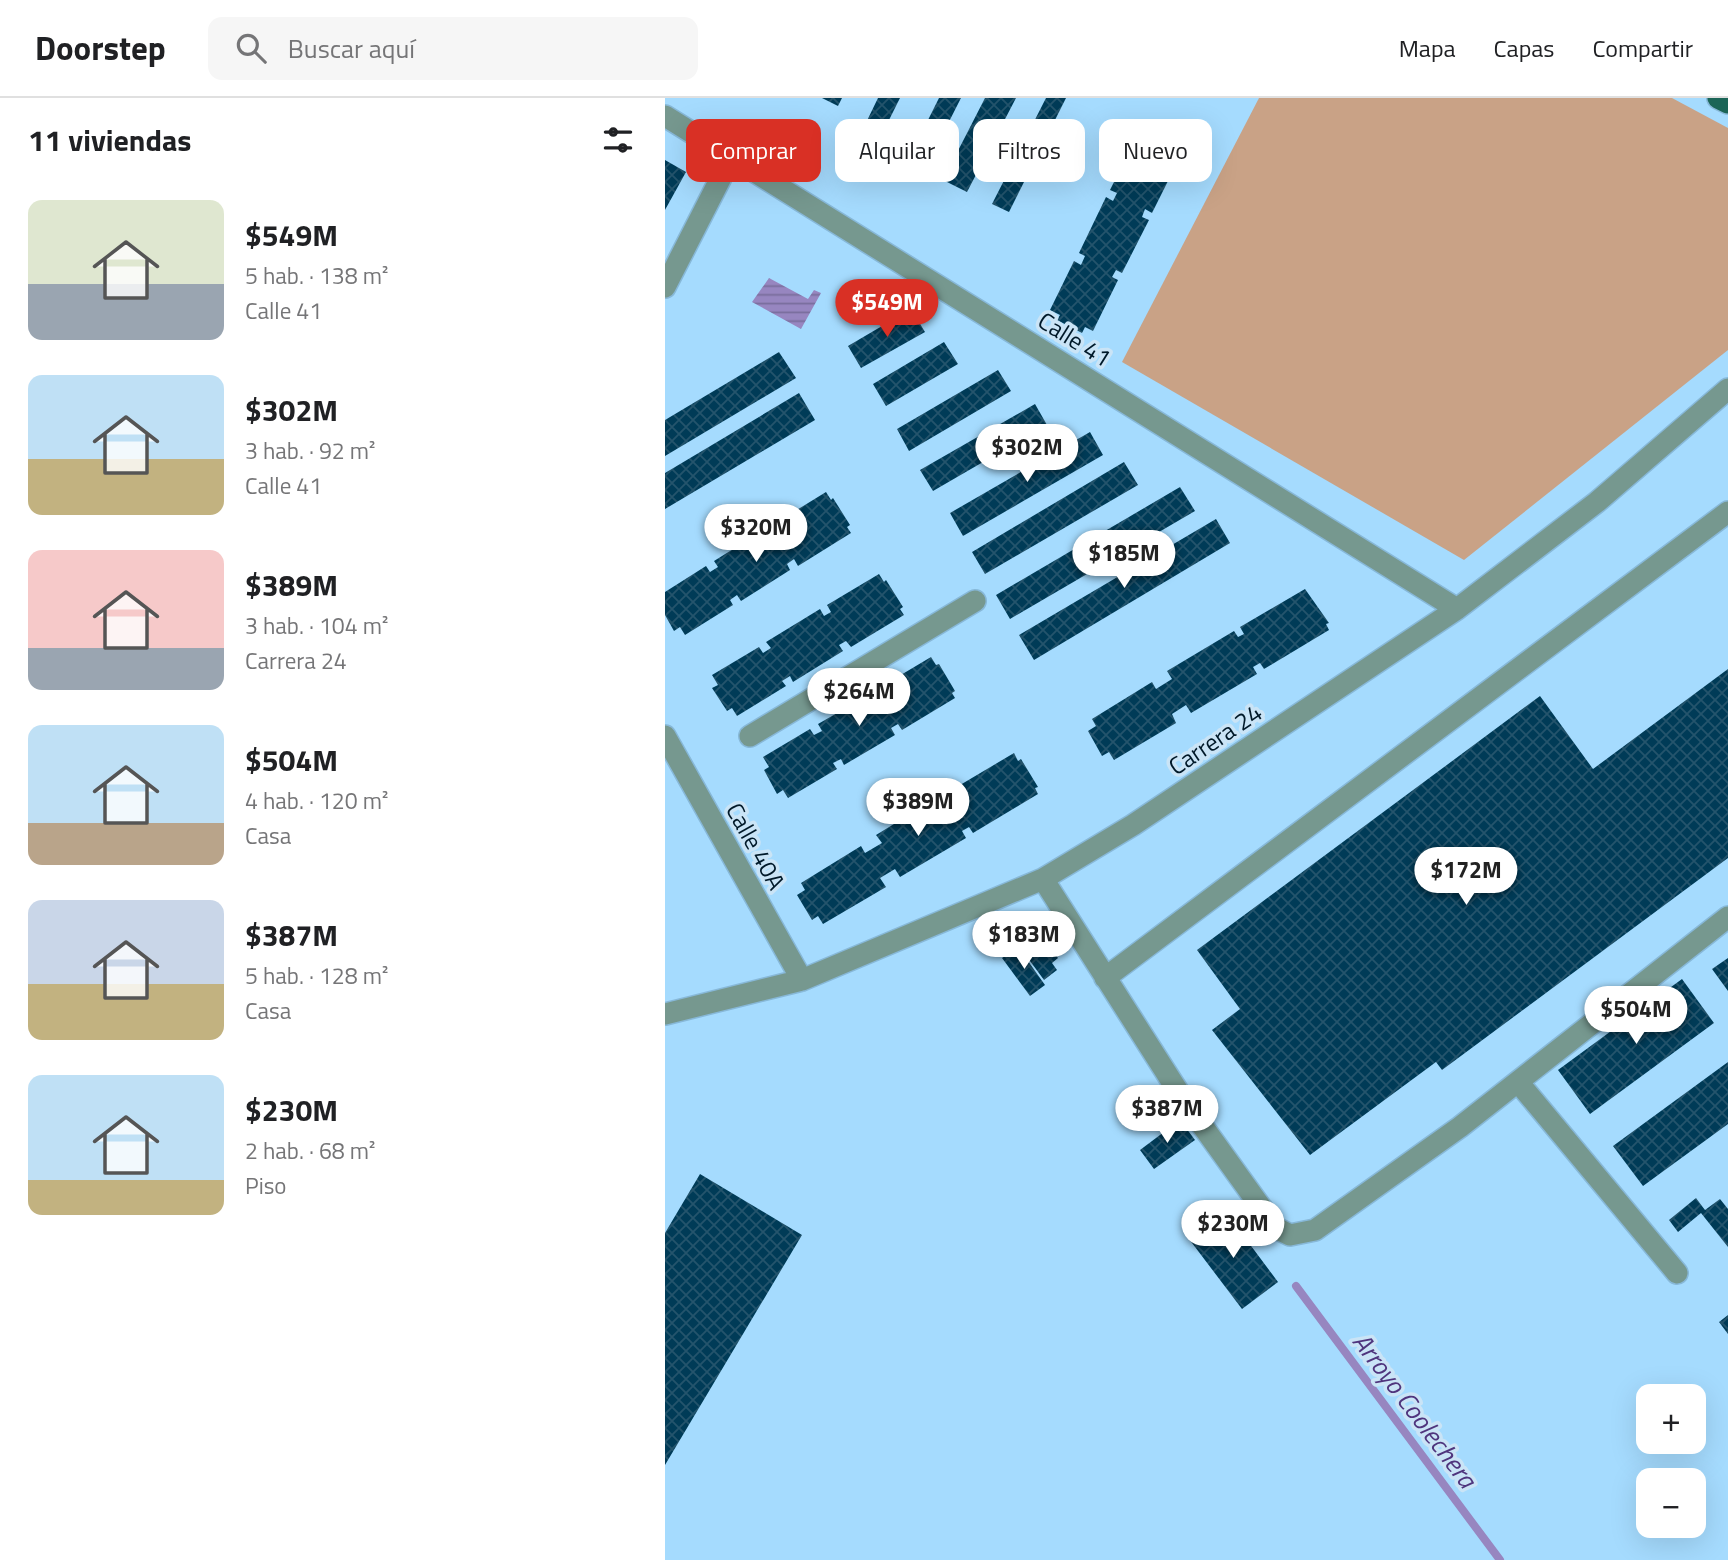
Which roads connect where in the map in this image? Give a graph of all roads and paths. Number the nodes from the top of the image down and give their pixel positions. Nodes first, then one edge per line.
1 (1718, 98) edge
2 (1728, 103) edge
3 (665, 116) edge
4 (686, 129) edge
5 (719, 182) edge
6 (770, 182) edge
7 (665, 287) edge
8 (1728, 389) edge
9 (1728, 512) edge
10 (975, 601) dead end
11 (1457, 609) junction
12 (665, 736) edge
13 (750, 736) dead end
14 (1042, 879) junction
15 (1728, 917) edge
16 (1105, 978) junction
17 (802, 980) junction
18 (665, 1014) edge
19 (1518, 1082) junction
20 (1677, 1273) dead end

1 - 2 main road
3 - 4 street, Calle 41
5 - 7 street
6 - 11 street, Calle 41
8 - 11 street, Carrera 24
9 - 16 street
10 - 13 street
11 - 14 street, Carrera 24
12 - 17 street, Calle 40A
14 - 16 street
14 - 17 street, Carrera 24
15 - 19 street
16 - 19 street
17 - 18 street, Carrera 24
19 - 20 street

